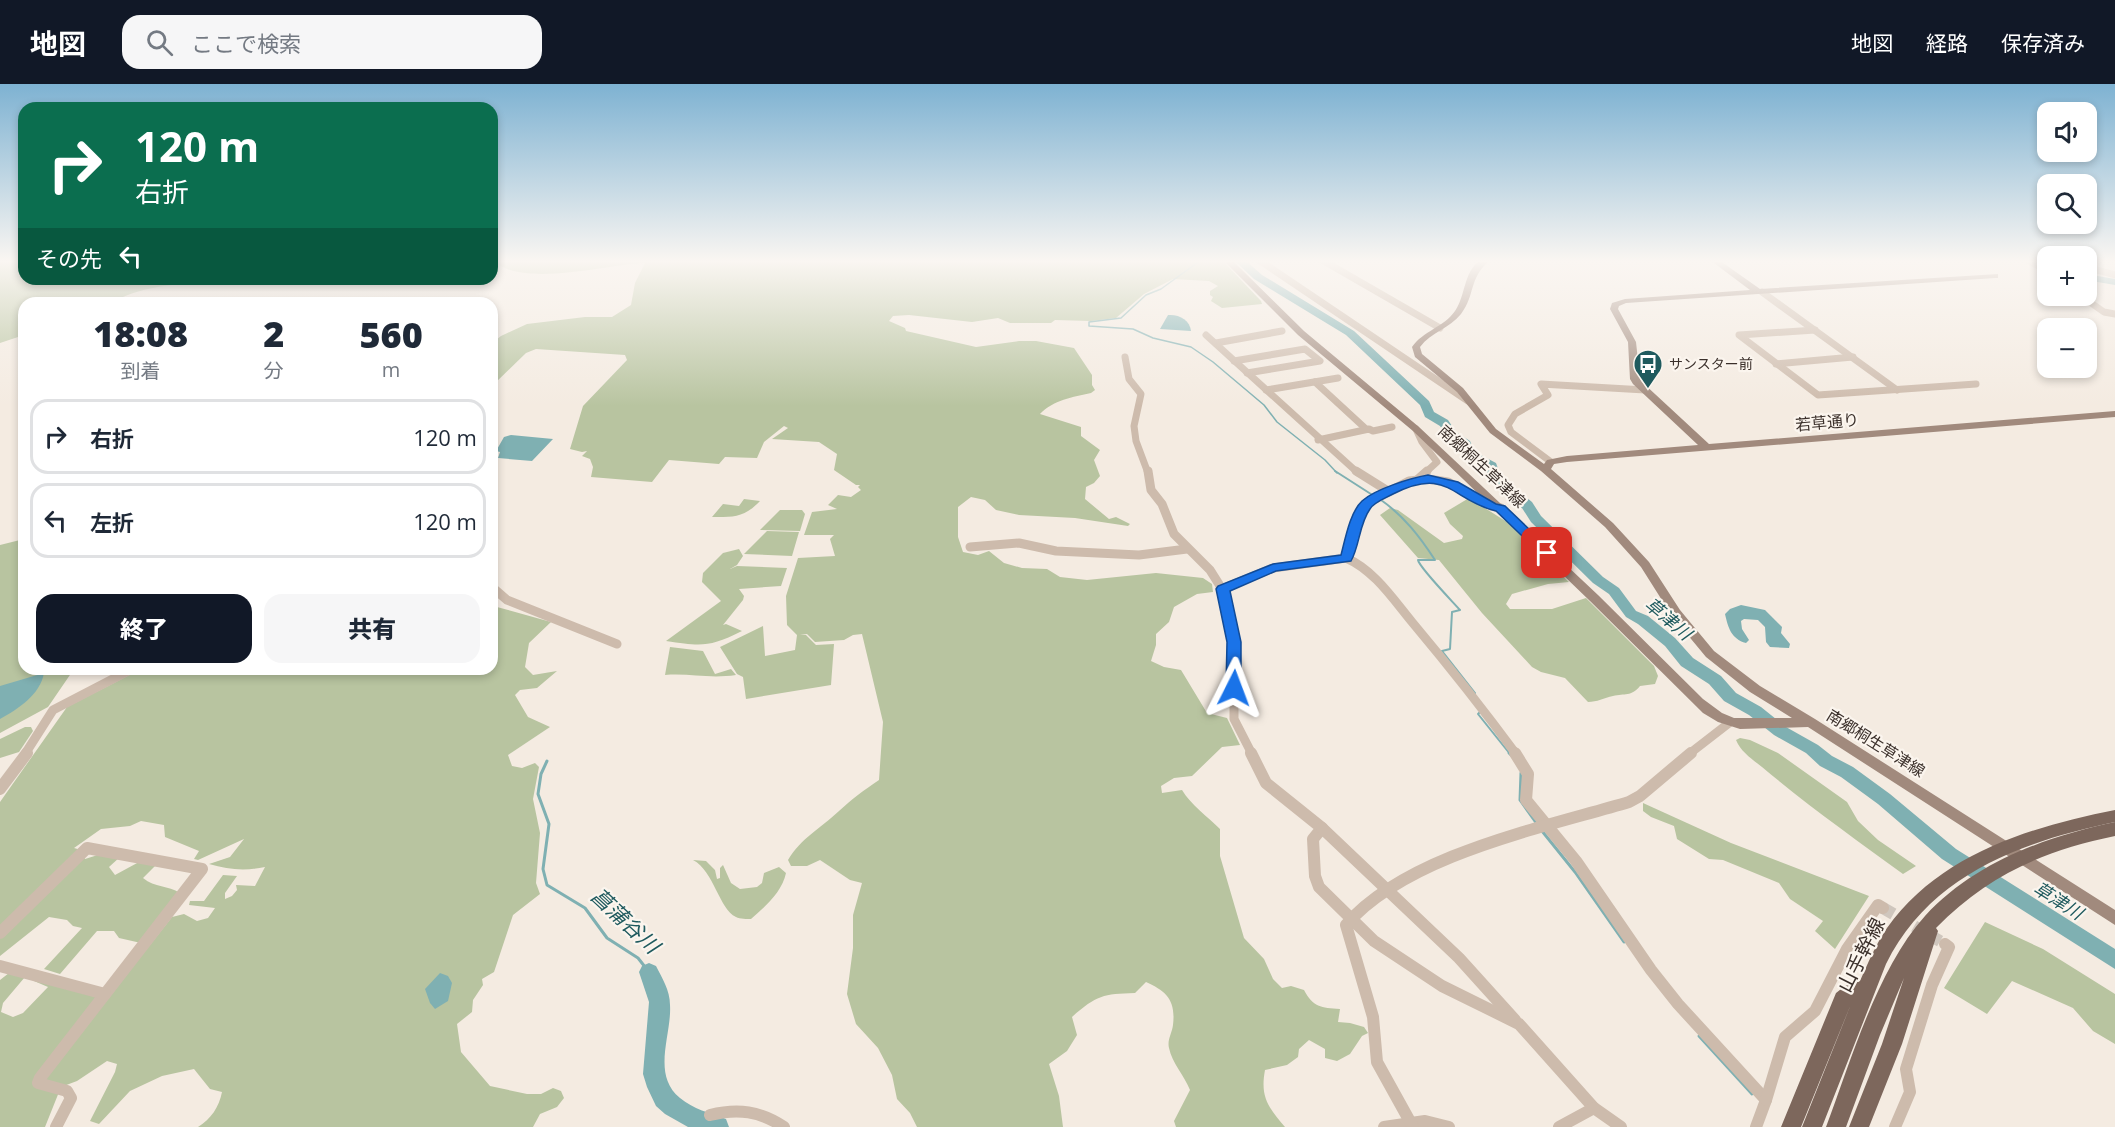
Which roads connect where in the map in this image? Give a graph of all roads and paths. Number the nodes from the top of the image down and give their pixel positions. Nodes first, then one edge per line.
1 (1276, 309) edge
2 (1331, 309) edge
3 (1406, 309) edge
4 (1460, 309) edge
5 (1614, 309) edge
6 (1784, 309) edge
7 (2099, 309) edge
8 (2115, 314) edge
9 (1440, 328) junction
10 (1815, 330) junction
11 (1282, 332) dead end
12 (1206, 335) dead end
13 (1216, 343) junction
14 (1125, 357) dead end
15 (1853, 357) junction
16 (1234, 361) junction
17 (1776, 364) junction
18 (1247, 373) junction
19 (1338, 378) dead end
20 (1315, 382) junction
21 (1976, 384) dead end
22 (1266, 390) junction
23 (1645, 390) junction
24 (1897, 390) junction
25 (1470, 402) junction
26 (2115, 414) edge
27 (1392, 427) dead end
28 (1366, 429) junction
29 (1416, 429) junction
30 (1318, 440) junction
31 (1707, 448) junction
32 (1548, 466) junction
33 (1418, 479) junction
34 (1388, 491) junction
35 (1501, 508) junction
36 (970, 547) dead end
37 (1187, 549) junction
38 (1346, 558) junction
39 (1222, 589) junction
40 (498, 592) edge
41 (617, 644) dead end
42 (121, 675) edge
43 (1810, 722) junction
44 (1729, 723) junction
45 (0, 789) edge
46 (2115, 816) edge
47 (1547, 826) junction
48 (1322, 828) junction
49 (2115, 829) edge
50 (2004, 847) junction
51 (2021, 858) junction
52 (1388, 888) junction
53 (1883, 908) dead end
54 (1353, 918) junction
55 (2115, 918) edge
56 (1932, 921) junction
57 (0, 933) edge
58 (1945, 944) dead end
59 (0, 966) edge
60 (105, 994) junction
61 (1845, 1018) junction
62 (1519, 1024) junction
63 (1766, 1100) junction
64 (1594, 1108) junction
65 (710, 1115) dead end
66 (1411, 1124) edge
67 (56, 1127) edge
68 (784, 1127) edge
69 (1384, 1127) edge
70 (1449, 1127) edge
71 (1559, 1127) edge
72 (1621, 1127) edge
73 (1756, 1127) edge
74 (1791, 1127) edge
75 (1812, 1127) edge
76 (1836, 1127) edge
77 (1859, 1127) edge
78 (1895, 1127) edge

1 - 29 street, 南郷桐生草津線
2 - 25 street
3 - 9 street
4 - 9 street
5 - 23 street
6 - 10 street
7 - 8 street
9 - 25 street
10 - 15 street
10 - 17 street
11 - 13 street
12 - 13 street
13 - 16 street
14 - 37 street
15 - 17 street
15 - 24 street
16 - 18 street
16 - 18 street
17 - 24 street
18 - 22 street
19 - 20 street
20 - 22 street
20 - 28 street
21 - 24 street
22 - 30 street
23 - 31 street
23 - 32 street
25 - 32 street
26 - 31 street, 若草通り
27 - 28 street
28 - 30 street
29 - 33 street
29 - 35 street, 南郷桐生草津線
30 - 34 street
31 - 32 street, 若草通り
32 - 43 street
33 - 34 street
33 - 35 street
34 - 38 street
35 - 44 street, 南郷桐生草津線
36 - 37 street
37 - 39 street
38 - 39 street
38 - 47 street
39 - 48 street
40 - 41 street
42 - 45 street
43 - 44 street, 南郷桐生草津線
43 - 50 street, 南郷桐生草津線
44 - 47 street
46 - 50 main road, 山手幹線
47 - 52 street
47 - 63 street
48 - 52 street
48 - 54 street
49 - 51 main road
50 - 51 street, 南郷桐生草津線
50 - 61 main road, 山手幹線
51 - 55 street, 南郷桐生草津線
51 - 56 main road
52 - 54 street
52 - 62 street
53 - 63 street
54 - 62 street
54 - 66 street
56 - 76 main road
56 - 77 main road
57 - 60 street
58 - 78 street
59 - 60 street
60 - 67 street
61 - 74 main road
61 - 75 main road
62 - 64 street
63 - 73 street
64 - 71 street
64 - 72 street
65 - 68 street
66 - 69 street
66 - 70 street

